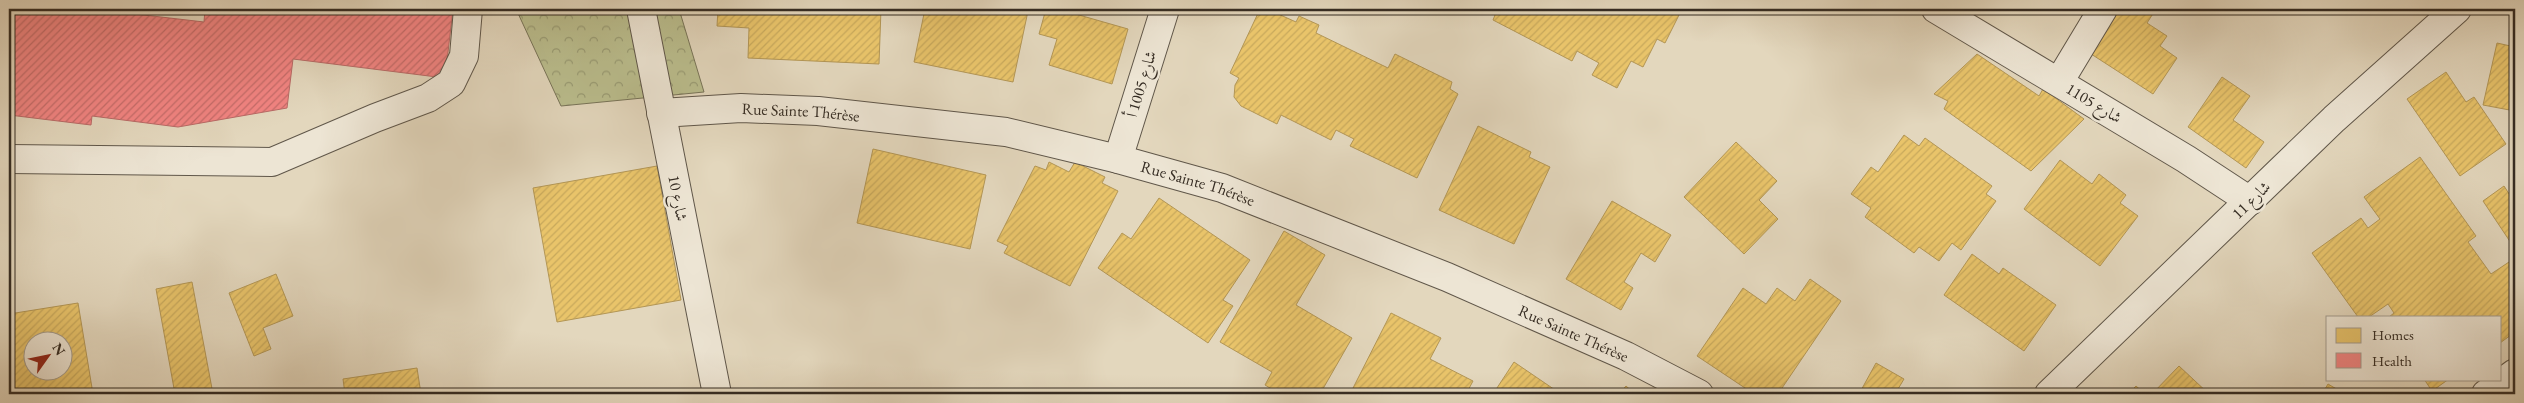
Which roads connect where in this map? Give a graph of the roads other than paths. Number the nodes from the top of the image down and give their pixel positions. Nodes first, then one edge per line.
1 (468, 9) edge
2 (641, 9) edge
3 (1165, 9) edge
4 (1936, 9) edge
5 (2103, 9) edge
6 (2457, 9) edge
7 (2059, 82) junction
8 (661, 113) junction
9 (9, 159) edge
10 (1118, 159) junction
11 (2250, 201) junction
12 (2515, 373) edge
13 (717, 391) edge
14 (1699, 394) edge
15 (2048, 394) edge
16 (2486, 394) edge

1 - 9 street
2 - 8 street, شارع 10
3 - 10 street, شارع 1005 أ
4 - 7 street, شارع 1105
5 - 7 street
6 - 11 street, شارع 11
7 - 11 street, شارع 1105
8 - 10 street, Rue Sainte Thérèse
8 - 13 street, شارع 10
10 - 14 street, Rue Sainte Thérèse
11 - 15 street, شارع 11
12 - 16 street

